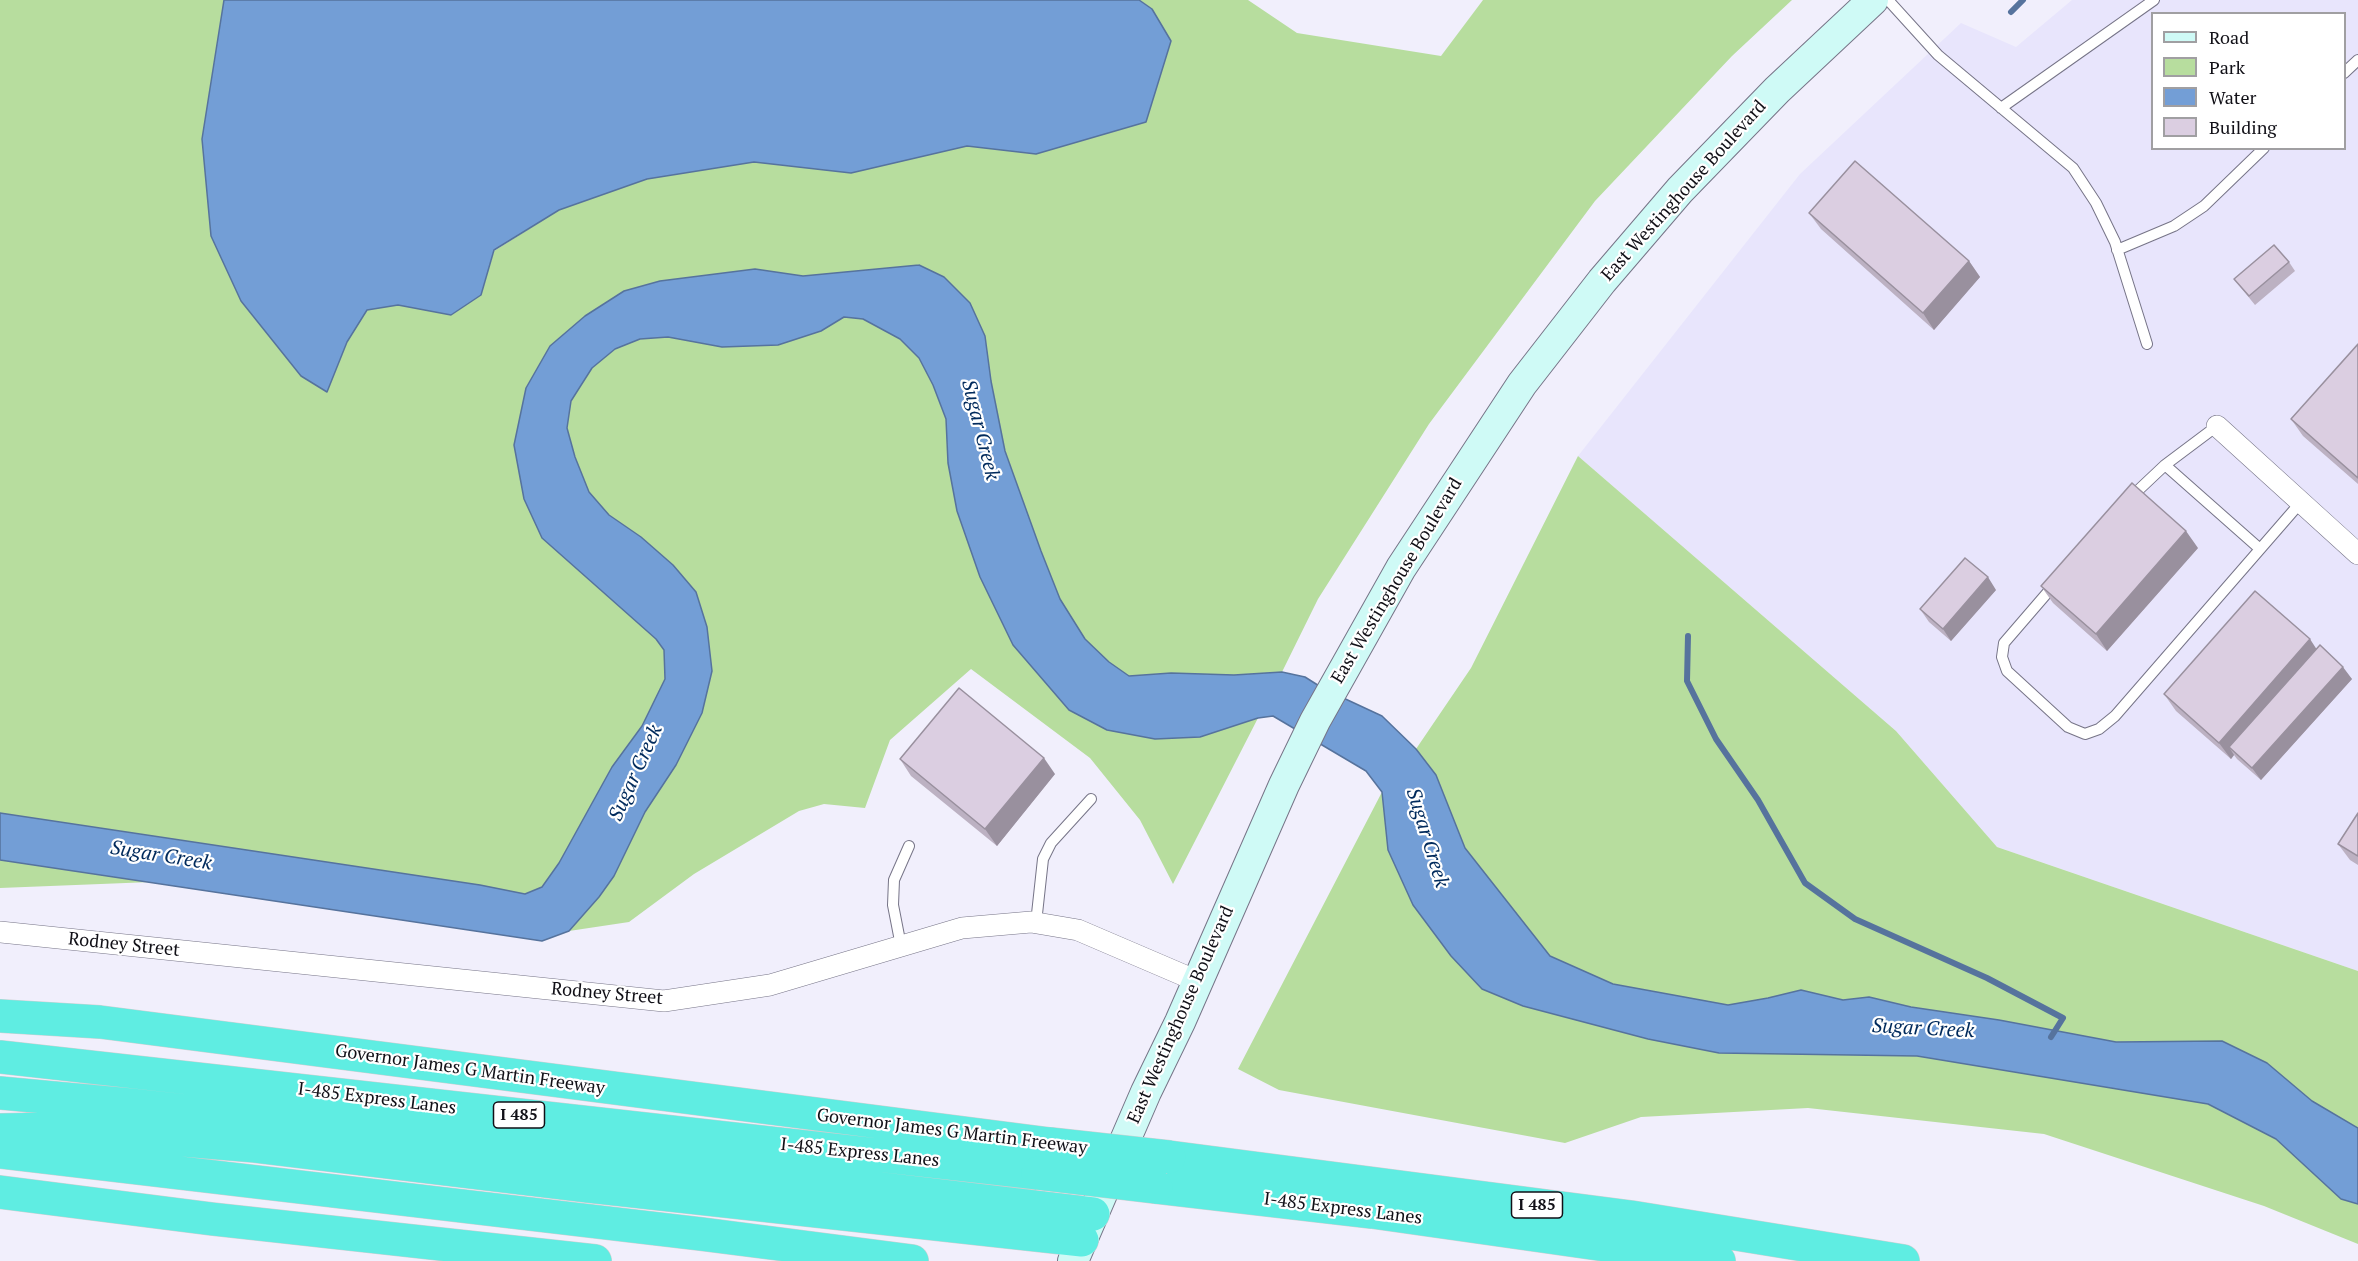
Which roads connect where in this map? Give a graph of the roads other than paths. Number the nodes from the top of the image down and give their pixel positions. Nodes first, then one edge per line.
1 (1873, 0) edge
2 (1888, 0) edge
3 (2151, 2) edge
4 (2358, 60) edge
5 (2346, 71) edge
6 (2001, 108) junction
7 (2262, 150) edge
8 (2117, 250) junction
9 (2147, 344) dead end
10 (2217, 426) joint
11 (2165, 465) junction
12 (2301, 502) junction
13 (2122, 507) edge
14 (2260, 549) junction
15 (2358, 554) edge
16 (2059, 579) edge
17 (1091, 799) dead end
18 (909, 846) dead end
19 (1036, 923) junction
20 (0, 932) edge
21 (901, 946) junction
22 (1197, 981) junction
23 (0, 1016) edge
24 (100, 1022) junction
25 (0, 1041) edge
26 (0, 1058) edge
27 (0, 1093) edge
28 (0, 1130) edge
29 (0, 1152) edge
30 (1044, 1159) junction
31 (1163, 1172) junction
32 (0, 1192) edge
33 (1082, 1239) edge
34 (595, 1261) edge
35 (912, 1261) edge
36 (1719, 1261) edge
37 (1903, 1261) edge

1 - 22 main road, East Westinghouse Boulevard
2 - 6 lane
3 - 6 lane
4 - 5 lane
6 - 8 lane
7 - 8 lane
8 - 9 lane
10 - 11 lane
10 - 12 street
11 - 13 lane
11 - 14 lane
12 - 14 lane
12 - 15 street
14 - 16 lane
17 - 19 lane
18 - 21 lane
19 - 21 street, Rodney Street
19 - 22 street, Rodney Street
20 - 21 street, Rodney Street
22 - 33 main road, East Westinghouse Boulevard
23 - 24 highway, Governor James G Martin Freeway / I 485
24 - 25 highway
24 - 30 highway, Governor James G Martin Freeway / I 485
26 - 30 highway, I-485 Express Lanes / I 485
27 - 33 highway
28 - 33 highway
29 - 35 highway
30 - 31 highway, Governor James G Martin Freeway / I 485, bridge
31 - 36 highway, I-485 Express Lanes / I 485
31 - 37 highway, Governor James G Martin Freeway / I 485
32 - 34 highway

